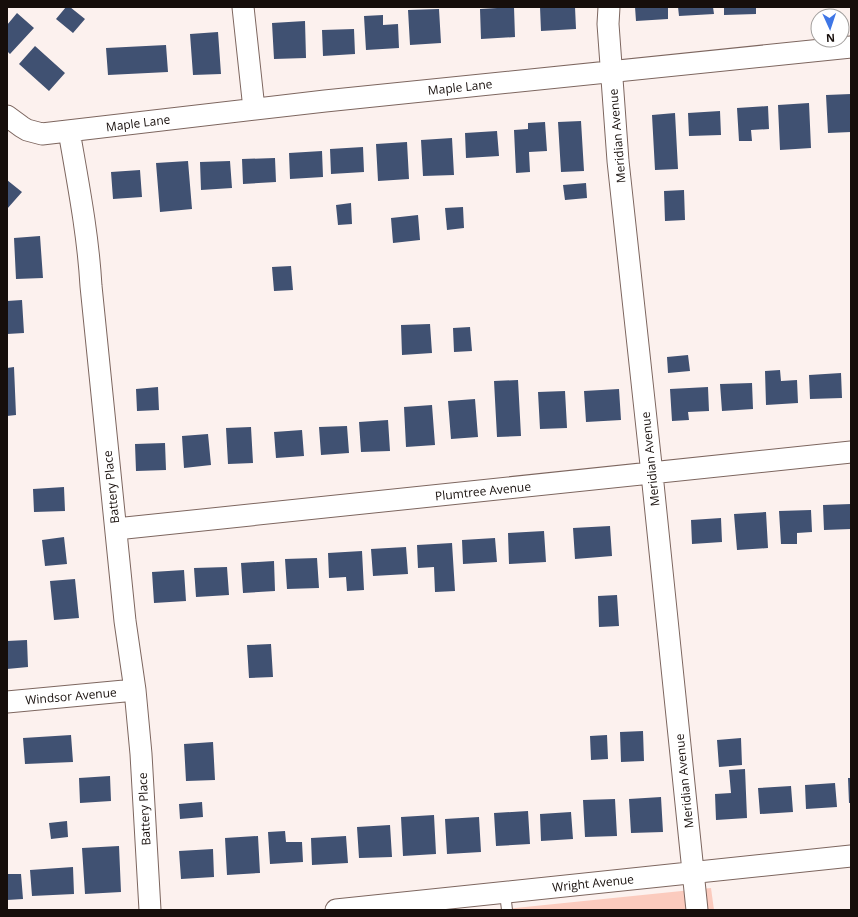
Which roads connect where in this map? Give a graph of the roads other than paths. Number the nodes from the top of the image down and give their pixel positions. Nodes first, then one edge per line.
1 (244, 7) edge
2 (609, 7) edge
3 (851, 47) edge
4 (612, 71) junction
5 (254, 109) junction
6 (7, 116) edge
7 (69, 131) junction
8 (851, 452) edge
9 (652, 474) junction
10 (116, 529) junction
11 (135, 690) junction
12 (7, 702) edge
13 (851, 856) edge
14 (693, 873) junction
15 (506, 901) edge
16 (150, 910) edge
17 (336, 910) edge
18 (697, 910) edge

1 - 5 street
2 - 4 street, Meridian Avenue
3 - 4 street, Maple Lane
4 - 5 street, Maple Lane
4 - 9 street, Meridian Avenue
5 - 7 street, Maple Lane
6 - 7 street
7 - 10 street, Battery Place
8 - 9 street, Plumtree Avenue
9 - 10 street, Plumtree Avenue
9 - 14 street, Meridian Avenue
10 - 11 street, Battery Place
11 - 12 street, Windsor Avenue
11 - 16 street, Battery Place
13 - 14 street, Wright Avenue
14 - 15 street, Wright Avenue
14 - 18 street, Meridian Avenue
15 - 17 street, Wright Avenue

